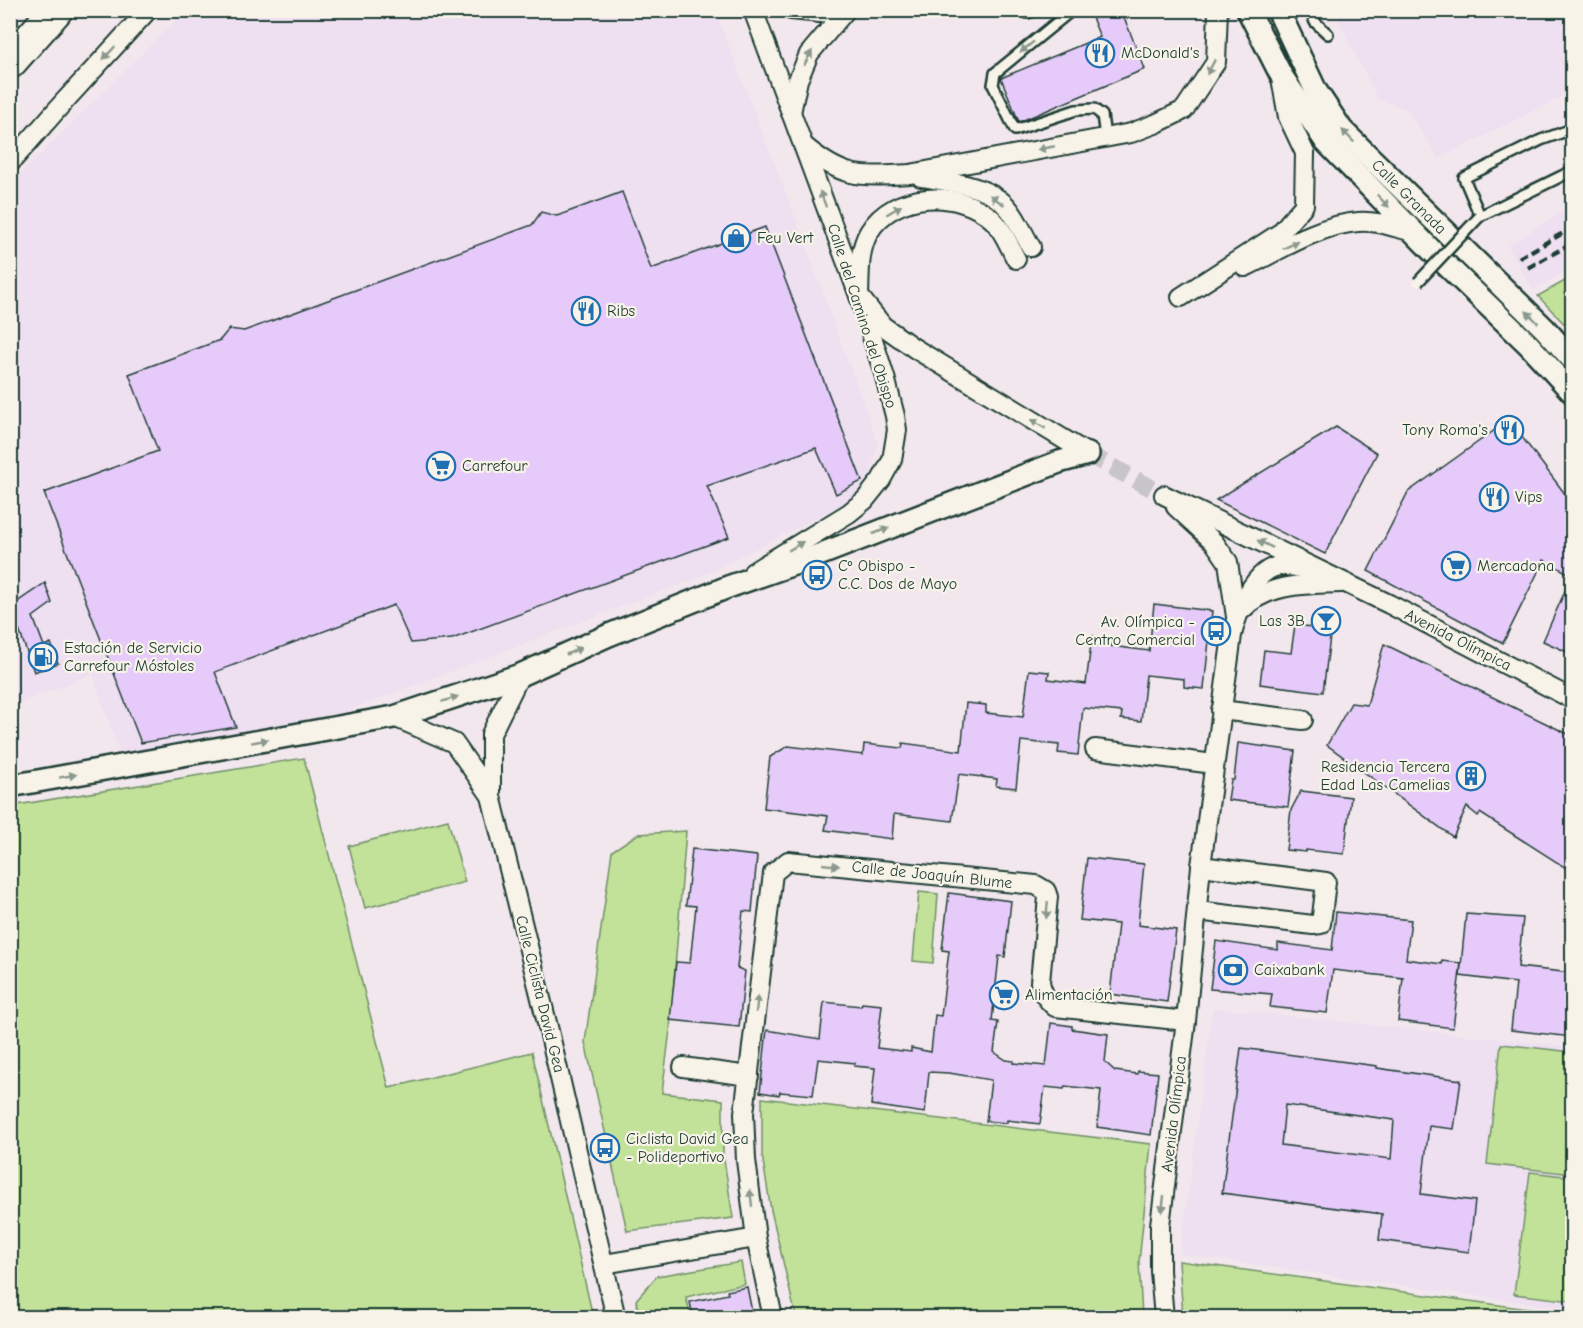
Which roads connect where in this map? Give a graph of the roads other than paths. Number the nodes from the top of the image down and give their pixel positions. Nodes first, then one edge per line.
1 (56, 10) edge
2 (148, 10) edge
3 (753, 10) edge
4 (791, 10) edge
5 (827, 10) edge
6 (846, 10) edge
7 (1023, 10) edge
8 (1036, 10) edge
9 (1072, 10) edge
10 (1218, 10) edge
11 (1248, 10) edge
12 (1278, 10) edge
13 (1310, 10) edge
14 (1328, 34) dead end
15 (10, 62) edge
16 (1281, 75) junction
17 (791, 113) junction
18 (1572, 129) edge
19 (1105, 137) junction
20 (802, 144) junction
21 (10, 164) edge
22 (1572, 171) edge
23 (910, 174) junction
24 (1480, 216) junction
25 (1414, 232) junction
26 (1031, 247) dead end
27 (1016, 259) dead end
28 (1418, 282) dead end
29 (859, 296) junction
30 (1572, 359) edge
31 (1572, 392) edge
32 (1088, 454) joint
33 (1228, 562) junction
34 (1318, 570) junction
35 (1257, 578) junction
36 (1343, 583) junction
37 (728, 587) junction
38 (1283, 588) junction
39 (1236, 616) junction
40 (520, 675) junction
41 (1572, 699) edge
42 (1221, 710) junction
43 (394, 717) junction
44 (1303, 720) dead end
45 (1095, 749) dead end
46 (1214, 764) junction
47 (10, 786) edge
48 (491, 796) junction
49 (1202, 866) junction
50 (1197, 911) junction
51 (1186, 1021) junction
52 (683, 1067) dead end
53 (749, 1076) junction
54 (756, 1238) junction
55 (604, 1264) junction
56 (616, 1317) edge
57 (773, 1317) edge
58 (1164, 1317) edge

1 - 15 highway
2 -> 21 street
3 - 17 street, Calle del Camino del Obispo
4 - 5 street
17 -> 6 street
7 - 8 lane
9 -> 19 lane
10 -> 19 street
11 - 16 street, Calle Granada
30 -> 12 street, Calle Granada
13 - 14 lane
16 -> 25 street, Calle Granada
16 -> 25 street
17 - 20 street, Calle del Camino del Obispo
18 - 24 lane
19 -> 23 street
20 - 23 street
29 -> 20 street, Calle del Camino del Obispo
22 - 24 lane
26 -> 23 street
24 - 28 lane, bridge
25 - 31 street, Calle Granada
29 -> 27 street
32 -> 29 street
37 -> 29 street, Calle del Camino del Obispo
37 -> 32 street
34 -> 33 street, Avenida Olímpica
33 - 35 street
33 - 39 street, Avenida Olímpica
34 - 35 street
34 - 36 street, Avenida Olímpica
35 - 38 street
35 - 39 street, Avenida Olímpica
36 - 38 street
36 - 41 street, Avenida Olímpica
40 -> 37 street
38 - 39 street
39 - 42 street, Avenida Olímpica
43 -> 40 street
40 - 48 street, Calle Ciclista David Gea
42 - 44 street
42 - 46 street, Avenida Olímpica
47 -> 43 street
43 - 48 street
45 - 46 street
46 - 49 street, Avenida Olímpica
48 - 55 street, Calle Ciclista David Gea
49 - 50 street, Avenida Olímpica
49 - 50 street
50 - 51 street, Avenida Olímpica
53 -> 51 street, Calle de Joaquín Blume
51 -> 58 street, Avenida Olímpica
52 - 53 street
54 -> 53 street, Calle de Joaquín Blume
54 - 55 street
54 - 57 street, Calle de Joaquín Blume
55 - 56 street, Calle Ciclista David Gea

